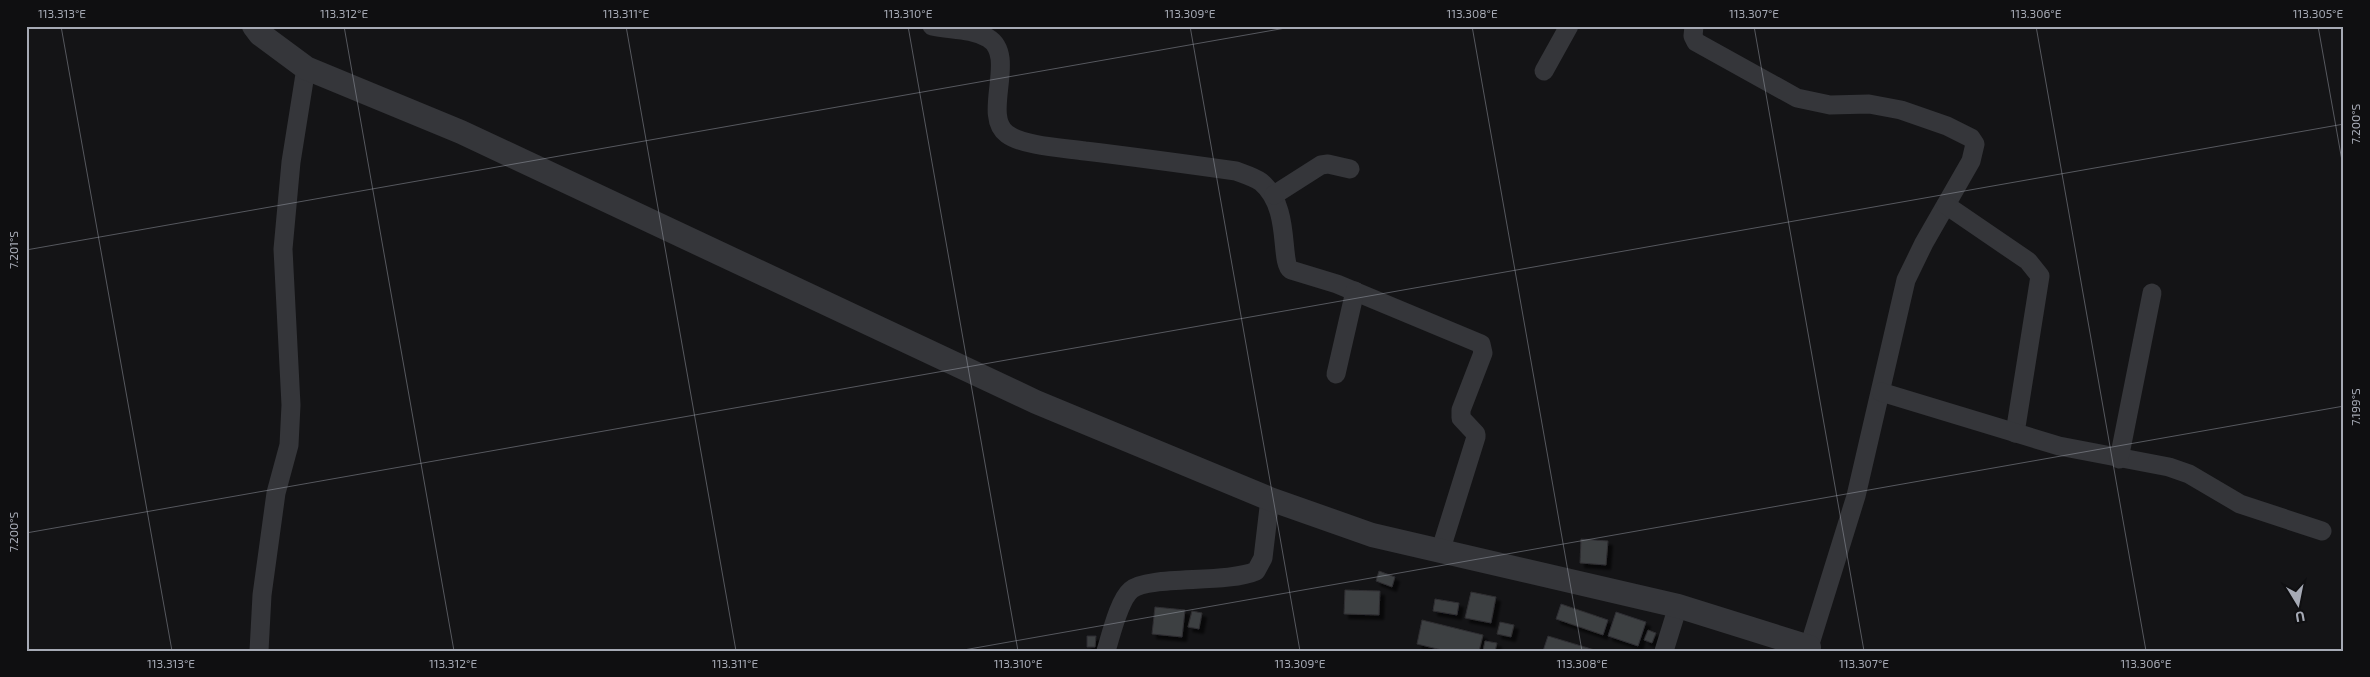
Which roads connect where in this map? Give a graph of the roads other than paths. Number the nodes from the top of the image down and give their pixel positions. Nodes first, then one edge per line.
1 (254, 26) edge
2 (932, 26) edge
3 (1570, 26) edge
4 (1694, 26) edge
5 (306, 68) junction
6 (1544, 71) dead end
7 (1350, 169) dead end
8 (1274, 195) junction
9 (1946, 205) junction
10 (1355, 291) junction
11 (2152, 293) dead end
12 (1336, 374) dead end
13 (1881, 392) junction
14 (2015, 432) junction
15 (2119, 459) junction
16 (1270, 499) junction
17 (2322, 531) dead end
18 (1440, 552) junction
19 (1678, 606) junction
20 (1808, 649) edge
21 (258, 651) edge
22 (1106, 651) edge
23 (1664, 651) edge

1 - 5 street
2 - 8 street
3 - 6 street
4 - 9 street
5 - 16 street
5 - 21 street
7 - 8 street
8 - 10 street
9 - 13 street
9 - 14 street
10 - 12 street
10 - 18 street
11 - 15 street
13 - 14 street
13 - 20 street
14 - 15 street
15 - 17 street
16 - 18 street
16 - 22 street
18 - 19 street
19 - 20 street
19 - 23 street

